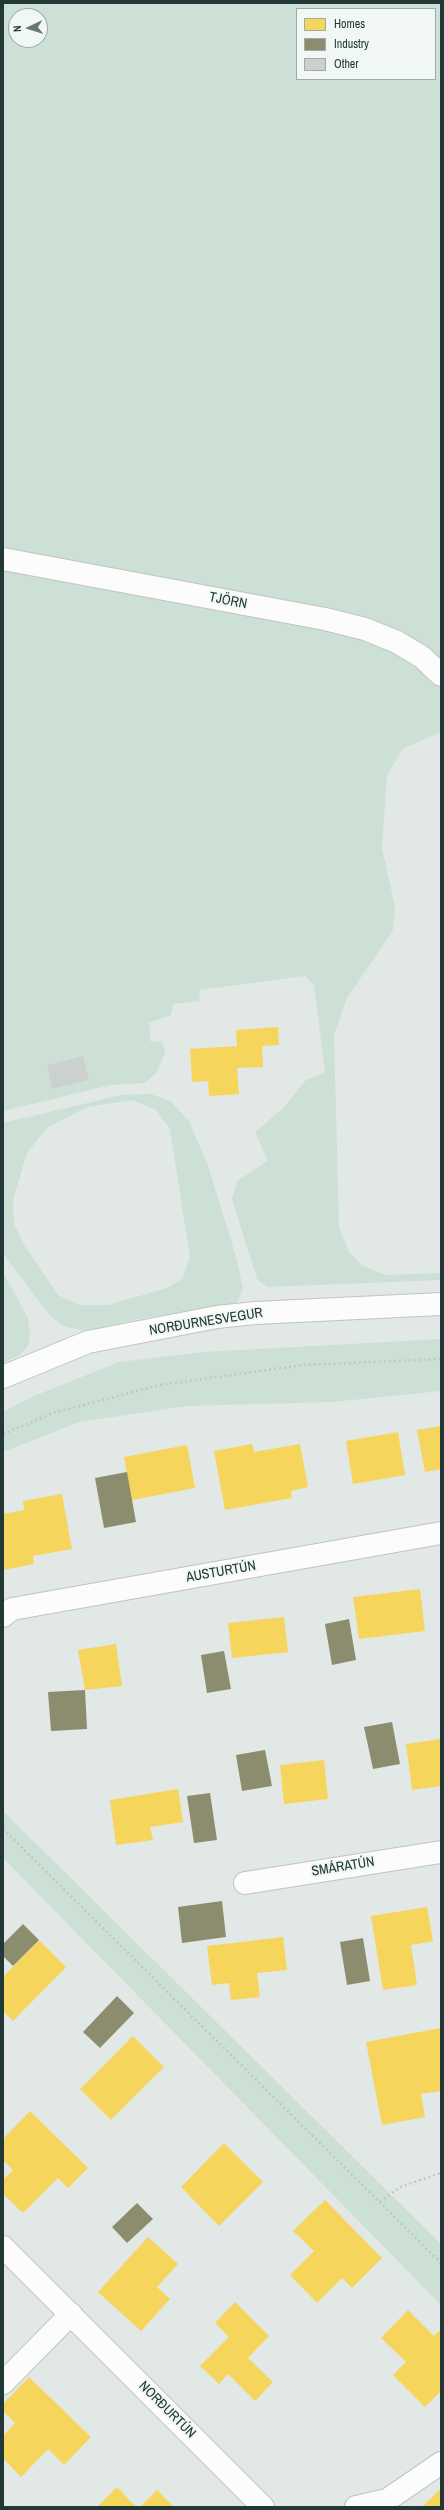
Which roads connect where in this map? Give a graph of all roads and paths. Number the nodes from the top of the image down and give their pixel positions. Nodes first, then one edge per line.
1 (3, 559) edge
2 (441, 675) edge
3 (441, 1304) edge
4 (441, 1359) edge
5 (3, 1377) edge
6 (3, 1434) edge
7 (441, 1533) edge
8 (3, 1616) edge
9 (3, 1829) edge
10 (441, 1852) edge
11 (245, 1883) dead end
12 (441, 2173) edge
13 (380, 2202) junction
14 (3, 2247) edge
15 (441, 2263) edge
16 (71, 2314) junction
17 (3, 2384) edge
18 (441, 2463) edge
19 (263, 2507) edge
20 (356, 2507) edge

1 - 2 street, TJÖRN
3 - 5 street, NORÐURNESVEGUR
4 - 6 path
7 - 8 street, AUSTURTÚN
9 - 13 path
10 - 11 street, SMÁRATÚN
12 - 13 path
13 - 15 path
14 - 16 street, NORÐURTÚN
16 - 17 street
16 - 19 street, NORÐURTÚN
18 - 20 street

